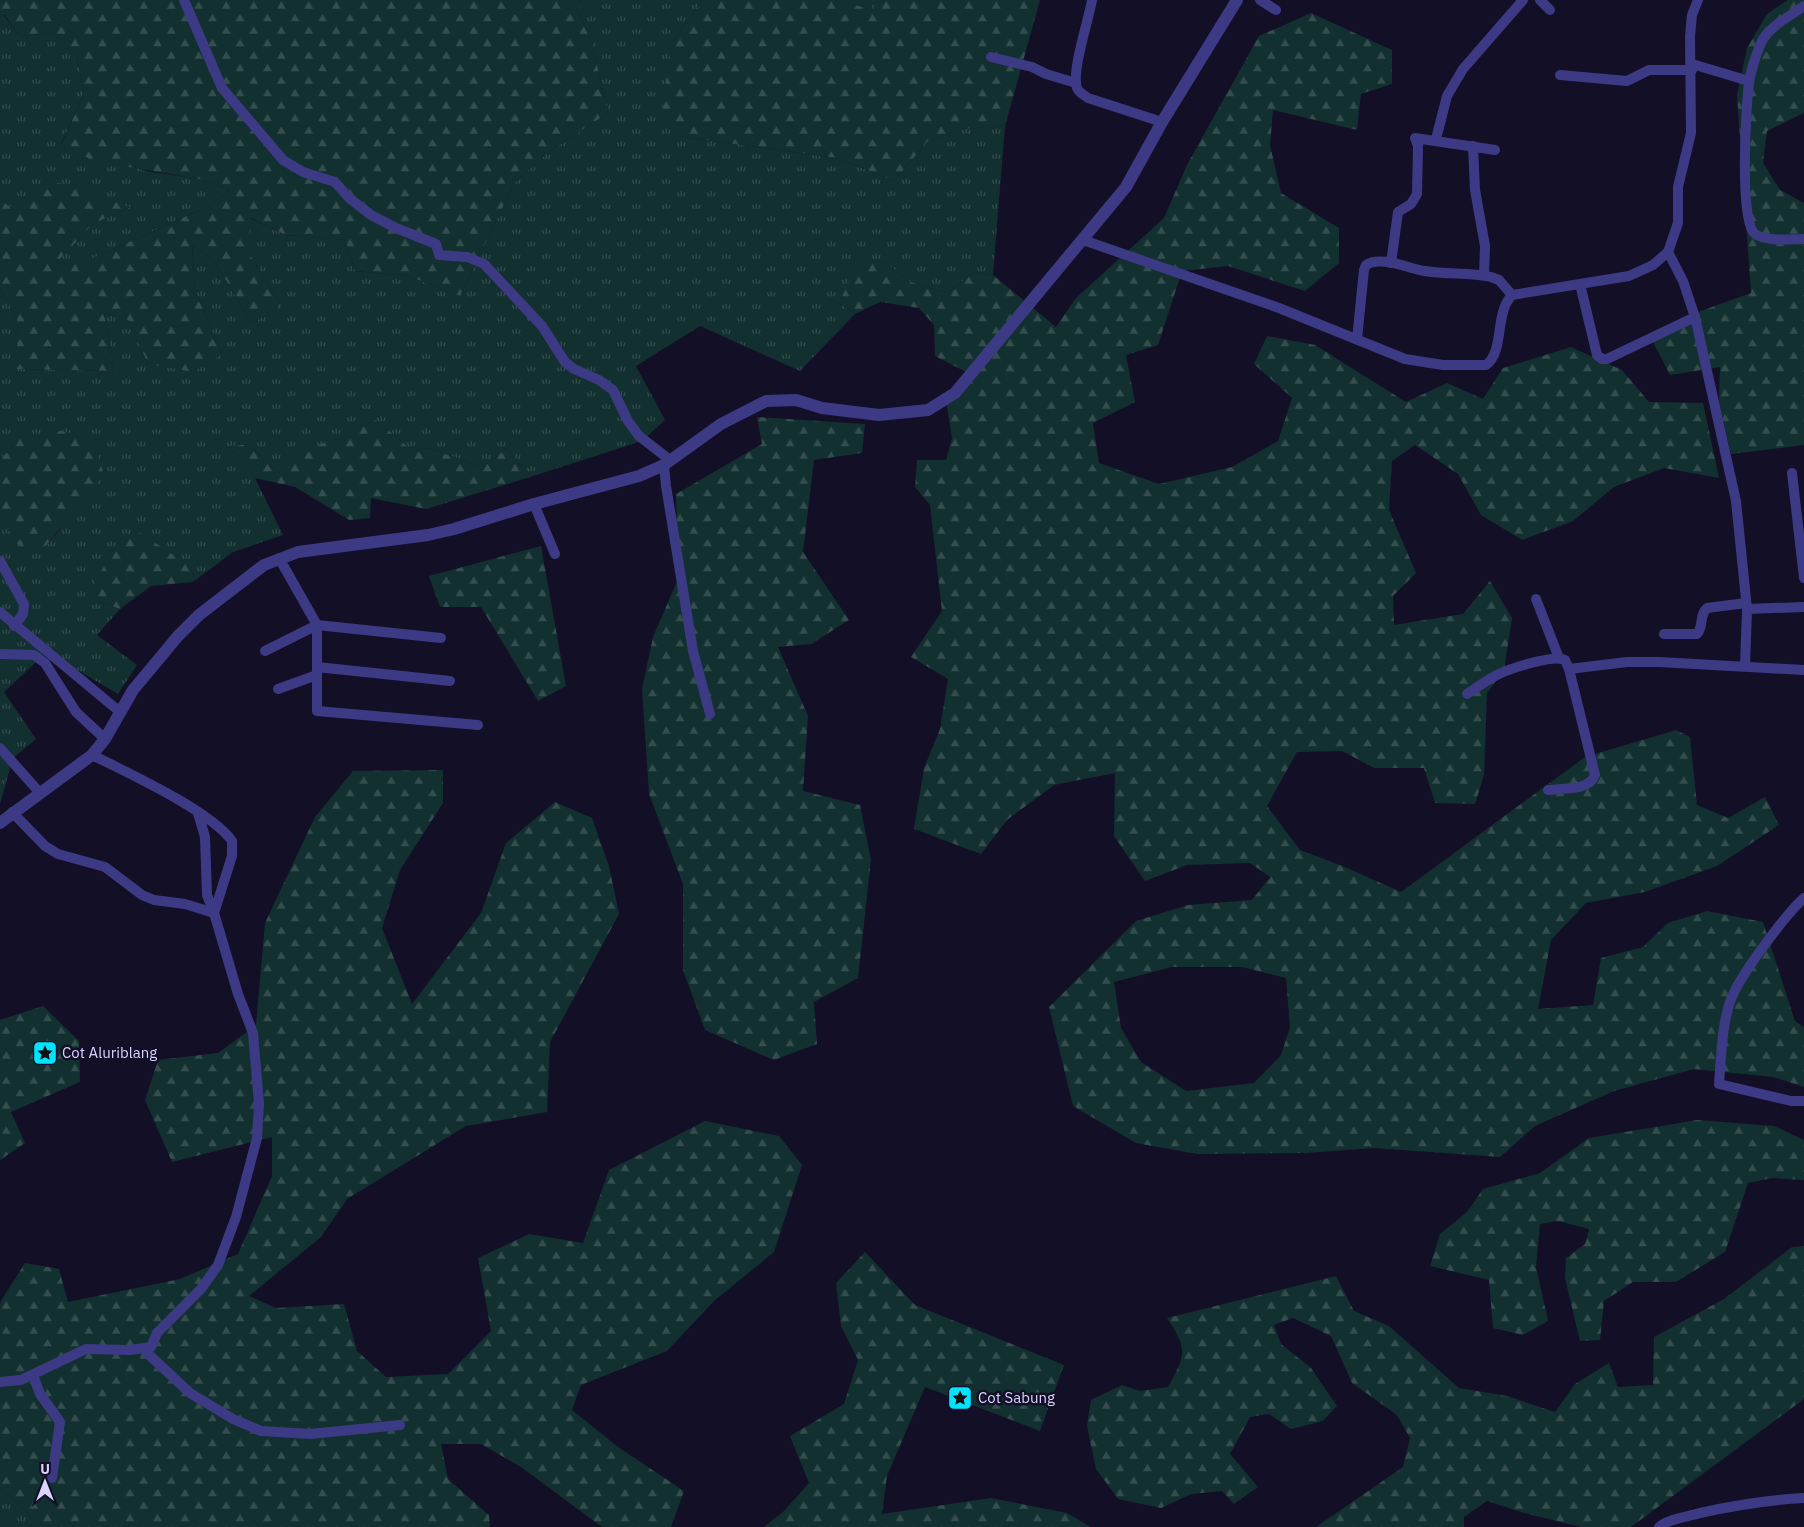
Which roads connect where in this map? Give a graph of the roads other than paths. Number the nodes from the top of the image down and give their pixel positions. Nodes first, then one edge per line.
1 (184, 0) edge
2 (1092, 0) edge
3 (1237, 0) edge
4 (1260, 0) edge
5 (1523, 0) edge
6 (1540, 0) edge
7 (1698, 0) edge
8 (1804, 6) edge
9 (1276, 10) dead end
10 (1550, 10) dead end
11 (991, 57) dead end
12 (1692, 67) junction
13 (1560, 75) dead end
14 (1749, 81) junction
15 (1076, 83) junction
16 (1162, 122) junction
17 (1436, 139) junction
18 (1474, 146) junction
19 (1495, 150) dead end
20 (1804, 239) edge
21 (1083, 240) junction
22 (1668, 252) junction
23 (1391, 263) junction
24 (1484, 275) junction
25 (1580, 284) junction
26 (1512, 295) junction
27 (1694, 317) junction
28 (1357, 339) junction
29 (667, 462) junction
30 (1792, 473) dead end
31 (534, 504) junction
32 (555, 554) dead end
33 (279, 558) junction
34 (0, 561) edge
35 (1804, 578) edge
36 (1536, 599) dead end
37 (1746, 606) junction
38 (1804, 607) edge
39 (0, 612) edge
40 (317, 625) junction
41 (14, 626) junction
42 (1664, 634) dead end
43 (441, 638) dead end
44 (265, 651) dead end
45 (0, 654) edge
46 (1560, 658) junction
47 (1745, 666) junction
48 (1569, 669) junction
49 (1804, 670) edge
50 (317, 671) junction
51 (450, 681) dead end
52 (278, 689) dead end
53 (1467, 694) dead end
54 (120, 712) junction
55 (710, 714) dead end
56 (478, 725) dead end
57 (105, 739) junction
58 (0, 748) edge
59 (92, 755) junction
60 (1548, 790) dead end
61 (40, 793) junction
62 (12, 812) junction
63 (198, 813) junction
64 (0, 822) edge
65 (1804, 898) edge
66 (214, 913) junction
67 (1804, 1101) edge
68 (144, 1350) junction
69 (33, 1374) junction
70 (0, 1382) edge
71 (400, 1425) dead end
72 (52, 1478) dead end
73 (1804, 1498) edge
74 (1659, 1527) edge

1 - 29 street
2 - 15 street
3 - 16 street
4 - 9 street
5 - 17 street
6 - 10 street
7 - 12 street
8 - 14 street
11 - 15 street
12 - 13 street
12 - 14 street
12 - 22 street
14 - 20 street
15 - 16 street
16 - 21 street
17 - 18 street
17 - 23 street
18 - 19 street
18 - 24 street
21 - 28 street
21 - 29 street
22 - 25 street
22 - 27 street
23 - 24 street
23 - 28 street
24 - 26 street
25 - 26 street
25 - 27 street
26 - 28 street
27 - 37 street
29 - 31 street
29 - 55 street
30 - 35 street
31 - 32 street
31 - 33 street
33 - 40 street
33 - 54 street
34 - 41 street
36 - 46 street
37 - 38 street
37 - 42 street
37 - 47 street
39 - 41 street
40 - 43 street
40 - 44 street
40 - 50 street
41 - 54 street
45 - 57 street
46 - 48 street
46 - 53 street
47 - 48 street
47 - 49 street
48 - 60 street
50 - 51 street
50 - 52 street
50 - 56 street
54 - 57 street
57 - 59 street
58 - 61 street
59 - 61 street
59 - 63 street
61 - 62 street
62 - 64 street
62 - 66 street
63 - 66 street
63 - 66 street
65 - 67 street
66 - 68 street
68 - 69 street
68 - 71 street
69 - 70 street
69 - 72 street
73 - 74 street

